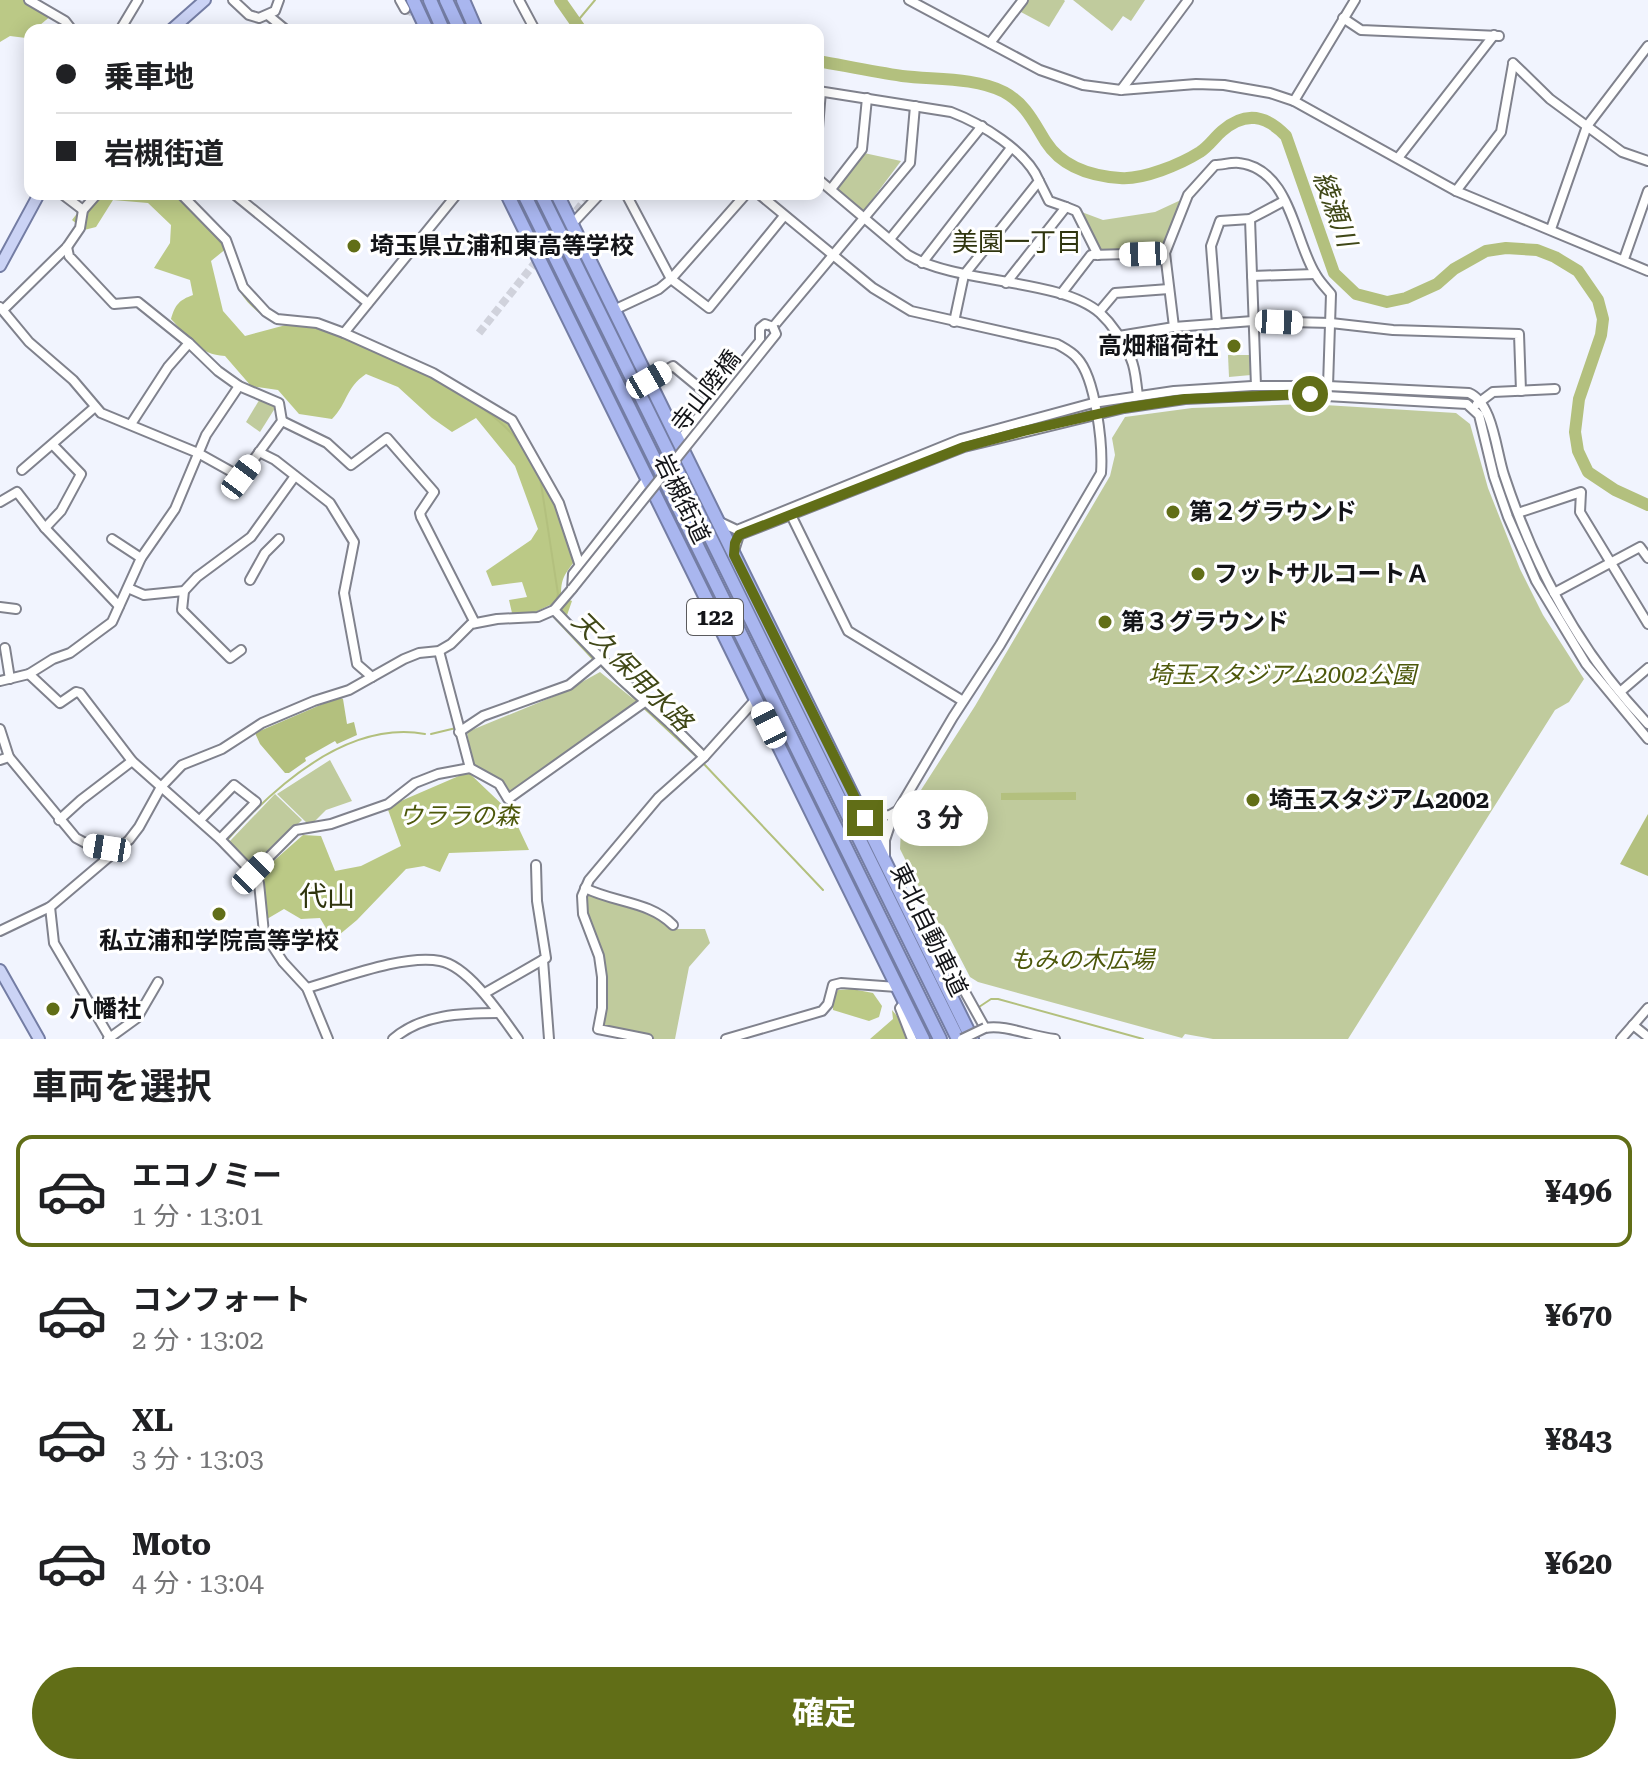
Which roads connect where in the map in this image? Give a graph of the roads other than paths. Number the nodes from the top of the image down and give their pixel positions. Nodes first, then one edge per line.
1 (29, 0) edge
2 (138, 0) edge
3 (205, 0) edge
4 (233, 0) edge
5 (279, 0) edge
6 (430, 0) edge
7 (446, 0) edge
8 (463, 0) edge
9 (519, 0) edge
10 (1023, 0) edge
11 (1188, 0) edge
12 (1355, 0) edge
13 (913, 1) edge
14 (406, 3) edge
15 (269, 16) junction
16 (1343, 18) junction
17 (67, 24) edge
18 (124, 24) edge
19 (178, 24) edge
20 (279, 24) edge
21 (422, 24) edge
22 (440, 24) edge
23 (457, 24) edge
24 (473, 24) edge
25 (532, 24) edge
26 (990, 43) junction
27 (1648, 46) edge
28 (1121, 90) junction
29 (824, 92) edge
30 (867, 98) junction
31 (1294, 101) junction
32 (915, 106) junction
33 (982, 126) junction
34 (1587, 126) junction
35 (1011, 148) junction
36 (1398, 158) junction
37 (1648, 161) edge
38 (1039, 181) junction
39 (824, 184) edge
40 (831, 189) junction
41 (1456, 191) junction
42 (1648, 191) edge
43 (36, 200) edge
44 (70, 200) edge
45 (92, 200) edge
46 (187, 200) edge
47 (241, 200) edge
48 (452, 200) edge
49 (510, 200) edge
50 (527, 200) edge
51 (544, 200) edge
52 (560, 200) edge
53 (594, 200) edge
54 (629, 200) edge
55 (741, 200) edge
56 (766, 200) edge
57 (1284, 201) junction
58 (1066, 207) junction
59 (83, 210) junction
60 (784, 216) junction
61 (864, 219) junction
62 (1250, 219) junction
63 (572, 224) junction
64 (1551, 229) junction
65 (890, 239) junction
66 (67, 247) junction
67 (1165, 253) junction
68 (835, 255) junction
69 (1098, 255) junction
70 (1624, 259) junction
71 (922, 263) junction
72 (0, 266) edge
73 (1648, 271) edge
74 (1315, 274) junction
75 (964, 275) junction
76 (1252, 276) junction
77 (671, 279) junction
78 (1006, 283) junction
79 (1169, 289) junction
80 (1061, 294) junction
81 (368, 303) junction
82 (1, 308) edge
83 (616, 309) junction
84 (1099, 312) junction
85 (1253, 321) junction
86 (954, 322) junction
87 (1331, 323) junction
88 (1217, 324) junction
89 (773, 327) junction
90 (1174, 327) junction
91 (344, 333) junction
92 (1119, 336) junction
93 (189, 343) junction
94 (649, 380) junction
95 (239, 386) junction
96 (1256, 386) junction
97 (1328, 386) junction
98 (1555, 389) dead end
99 (1521, 391) junction
100 (1138, 395) junction
101 (713, 399) junction
102 (1093, 403) junction
103 (1477, 404) junction
104 (95, 407) junction
105 (1096, 414) junction
106 (282, 421) junction
107 (131, 424) junction
108 (679, 441) junction
109 (53, 445) junction
110 (259, 452) junction
111 (198, 453) junction
112 (22, 470) dead end
113 (295, 476) junction
114 (647, 479) junction
115 (0, 502) edge
116 (1518, 513) junction
117 (791, 515) junction
118 (716, 519) junction
119 (45, 528) junction
120 (251, 537) junction
121 (112, 539) dead end
122 (279, 539) dead end
123 (265, 553) junction
124 (734, 555) junction
125 (141, 558) junction
126 (1648, 558) edge
127 (1610, 563) junction
128 (580, 566) junction
129 (250, 580) dead end
130 (128, 588) junction
131 (572, 589) junction
132 (184, 591) junction
133 (1554, 593) junction
134 (119, 606) junction
135 (0, 607) edge
136 (16, 609) dead end
137 (554, 610) junction
138 (475, 623) junction
139 (1648, 624) edge
140 (5, 648) dead end
141 (241, 650) dead end
142 (439, 651) junction
143 (601, 659) junction
144 (1648, 668) edge
145 (29, 674) junction
146 (372, 677) junction
147 (10, 679) junction
148 (0, 681) edge
149 (1620, 692) junction
150 (756, 699) junction
151 (646, 701) junction
152 (963, 701) junction
153 (1648, 724) edge
154 (0, 729) edge
155 (459, 732) junction
156 (1648, 739) edge
157 (704, 757) junction
158 (4, 758) edge
159 (132, 761) junction
160 (470, 768) junction
161 (161, 787) junction
162 (856, 798) junction
163 (897, 811) junction
164 (59, 820) junction
165 (200, 820) junction
166 (223, 842) junction
167 (114, 851) junction
168 (885, 857) junction
169 (536, 865) dead end
170 (253, 873) junction
171 (585, 888) junction
172 (50, 907) junction
173 (673, 925) dead end
174 (0, 931) edge
175 (933, 945) junction
176 (543, 960) junction
177 (0, 970) edge
178 (158, 982) dead end
179 (897, 987) junction
180 (307, 988) junction
181 (485, 993) junction
182 (905, 1002) junction
183 (1648, 1008) edge
184 (499, 1013) junction
185 (1633, 1025) junction
186 (985, 1028) junction
187 (1005, 1028) junction
188 (598, 1029) junction
189 (757, 1035) edge
190 (1648, 1037) edge
191 (109, 1038) edge
192 (636, 1038) edge
193 (39, 1039) edge
194 (328, 1039) edge
195 (393, 1039) edge
196 (518, 1039) edge
197 (549, 1039) edge
198 (593, 1039) edge
199 (648, 1039) edge
200 (726, 1039) edge
201 (912, 1039) edge
202 (923, 1039) edge
203 (940, 1039) edge
204 (960, 1039) edge
205 (972, 1039) edge
206 (1004, 1039) edge
207 (1055, 1039) edge
208 (1621, 1039) edge

1 - 17 street
2 - 18 street
3 - 19 main road
4 - 15 street
5 - 15 street
6 - 22 highway
7 - 23 highway
8 - 24 highway
9 - 25 street
10 - 26 street
11 - 28 street
12 - 16 street
13 - 26 street
14 - 21 highway
15 - 20 street
16 - 31 street
16 - 36 street
26 - 28 street
27 - 34 street
28 - 31 street
29 - 30 street
30 - 32 street
30 - 40 street
31 - 36 street
32 - 33 street
32 - 61 street
33 - 35 street
33 - 65 street
34 - 37 street
34 - 41 street
34 - 64 street
35 - 38 street
35 - 71 street
36 - 41 street
38 - 58 street
38 - 75 street
39 - 40 street
40 - 61 street
41 - 64 street
42 - 70 street
43 - 72 main road
44 - 59 street
45 - 59 street
46 - 91 street
47 - 81 street
48 - 81 street
49 - 114 highway, 岩槻街道 / 122
50 - 203 highway, 東北自動車道
51 - 204 highway, 東北自動車道
52 - 63 highway, 岩槻街道 / 122
53 - 63 street
54 - 77 street
55 - 77 street
56 - 60 street
57 - 62 street
57 - 67 street
57 - 74 street
58 - 69 street
58 - 78 street
59 - 66 street
60 - 68 street
60 - 77 street
61 - 65 street
61 - 68 street
62 - 76 street
62 - 88 street
63 - 83 highway, 岩槻街道 / 122
64 - 70 street
65 - 71 street
66 - 82 street
66 - 93 street
67 - 69 street
67 - 79 street
68 - 86 street
68 - 89 street
69 - 80 street
70 - 73 street
71 - 75 street
74 - 76 street
74 - 87 street
75 - 78 street
75 - 86 street
76 - 85 street
77 - 83 street
78 - 80 street
79 - 84 street
79 - 90 street
80 - 84 street
81 - 91 street
82 - 104 street
83 - 94 highway, 岩槻街道 / 122
84 - 92 street
85 - 87 street
85 - 88 street
85 - 96 street
86 - 102 street
87 - 97 street
87 - 99 street
88 - 90 street
89 - 101 street
89 - 131 street, 寺山陸橋, bridge
90 - 92 street
91 - 128 street
92 - 100 street
93 - 95 street
93 - 107 street
94 - 101 street
94 - 108 highway, 岩槻街道 / 122
95 - 106 street
95 - 111 street
96 - 97 street
96 - 100 street
97 - 103 street
98 - 99 street
99 - 103 street
100 - 102 street
101 - 108 street
102 - 105 street
102 - 118 street
103 - 105 street
103 - 116 street
103 - 156 street
104 - 107 street
104 - 109 street
105 - 117 street
105 - 152 street
106 - 110 street
106 - 138 street
107 - 111 street
108 - 118 highway, 岩槻街道 / 122
109 - 112 street
109 - 119 street
110 - 111 street
110 - 113 street
111 - 125 street
113 - 120 street
113 - 146 street
114 - 128 street
114 - 150 highway, 岩槻街道 / 122
115 - 119 street
116 - 127 street
116 - 133 street
117 - 124 street
117 - 152 street
118 - 124 highway, 岩槻街道 / 122
119 - 134 street
120 - 123 street
120 - 132 street
121 - 125 street
122 - 123 street
123 - 129 street
124 - 162 highway, 岩槻街道 / 122
125 - 130 street
126 - 127 street
127 - 133 street
127 - 139 street
128 - 131 street
130 - 132 street
130 - 134 street
131 - 137 street
132 - 141 street
133 - 149 street
134 - 145 street
135 - 136 street
137 - 138 street
137 - 143 street
138 - 142 street
140 - 147 street
142 - 146 street
142 - 155 street
143 - 151 street
143 - 155 street
144 - 149 street
145 - 147 street
145 - 159 street
146 - 161 street
147 - 148 street
149 - 153 street
150 - 157 street
150 - 179 highway, 岩槻街道 / 122
151 - 157 street
151 - 160 street
152 - 163 street
154 - 158 street
155 - 160 street
157 - 171 street
158 - 164 street
159 - 161 street
159 - 164 street
160 - 170 street
161 - 165 street
161 - 167 street
162 - 163 street
162 - 168 highway, 岩槻街道 / 122
163 - 168 street
164 - 167 street
165 - 166 street
165 - 166 street
166 - 170 street
167 - 172 street
168 - 175 highway, 岩槻街道 / 122
169 - 176 street
170 - 180 street
171 - 173 street
171 - 188 street
172 - 174 street
172 - 191 street
175 - 186 street
175 - 205 highway, 岩槻街道 / 122
176 - 181 street
176 - 197 street
177 - 193 main road
178 - 191 street
179 - 182 highway, 岩槻街道 / 122
179 - 189 street
180 - 181 street
180 - 194 street
181 - 184 street
182 - 201 street
182 - 202 highway, 岩槻街道 / 122
183 - 185 street
184 - 195 street
184 - 196 street
185 - 190 street
185 - 208 street
186 - 187 street
186 - 204 street, bridge
187 - 206 street
187 - 207 street
188 - 192 street
188 - 198 street
189 - 200 street
192 - 199 street

